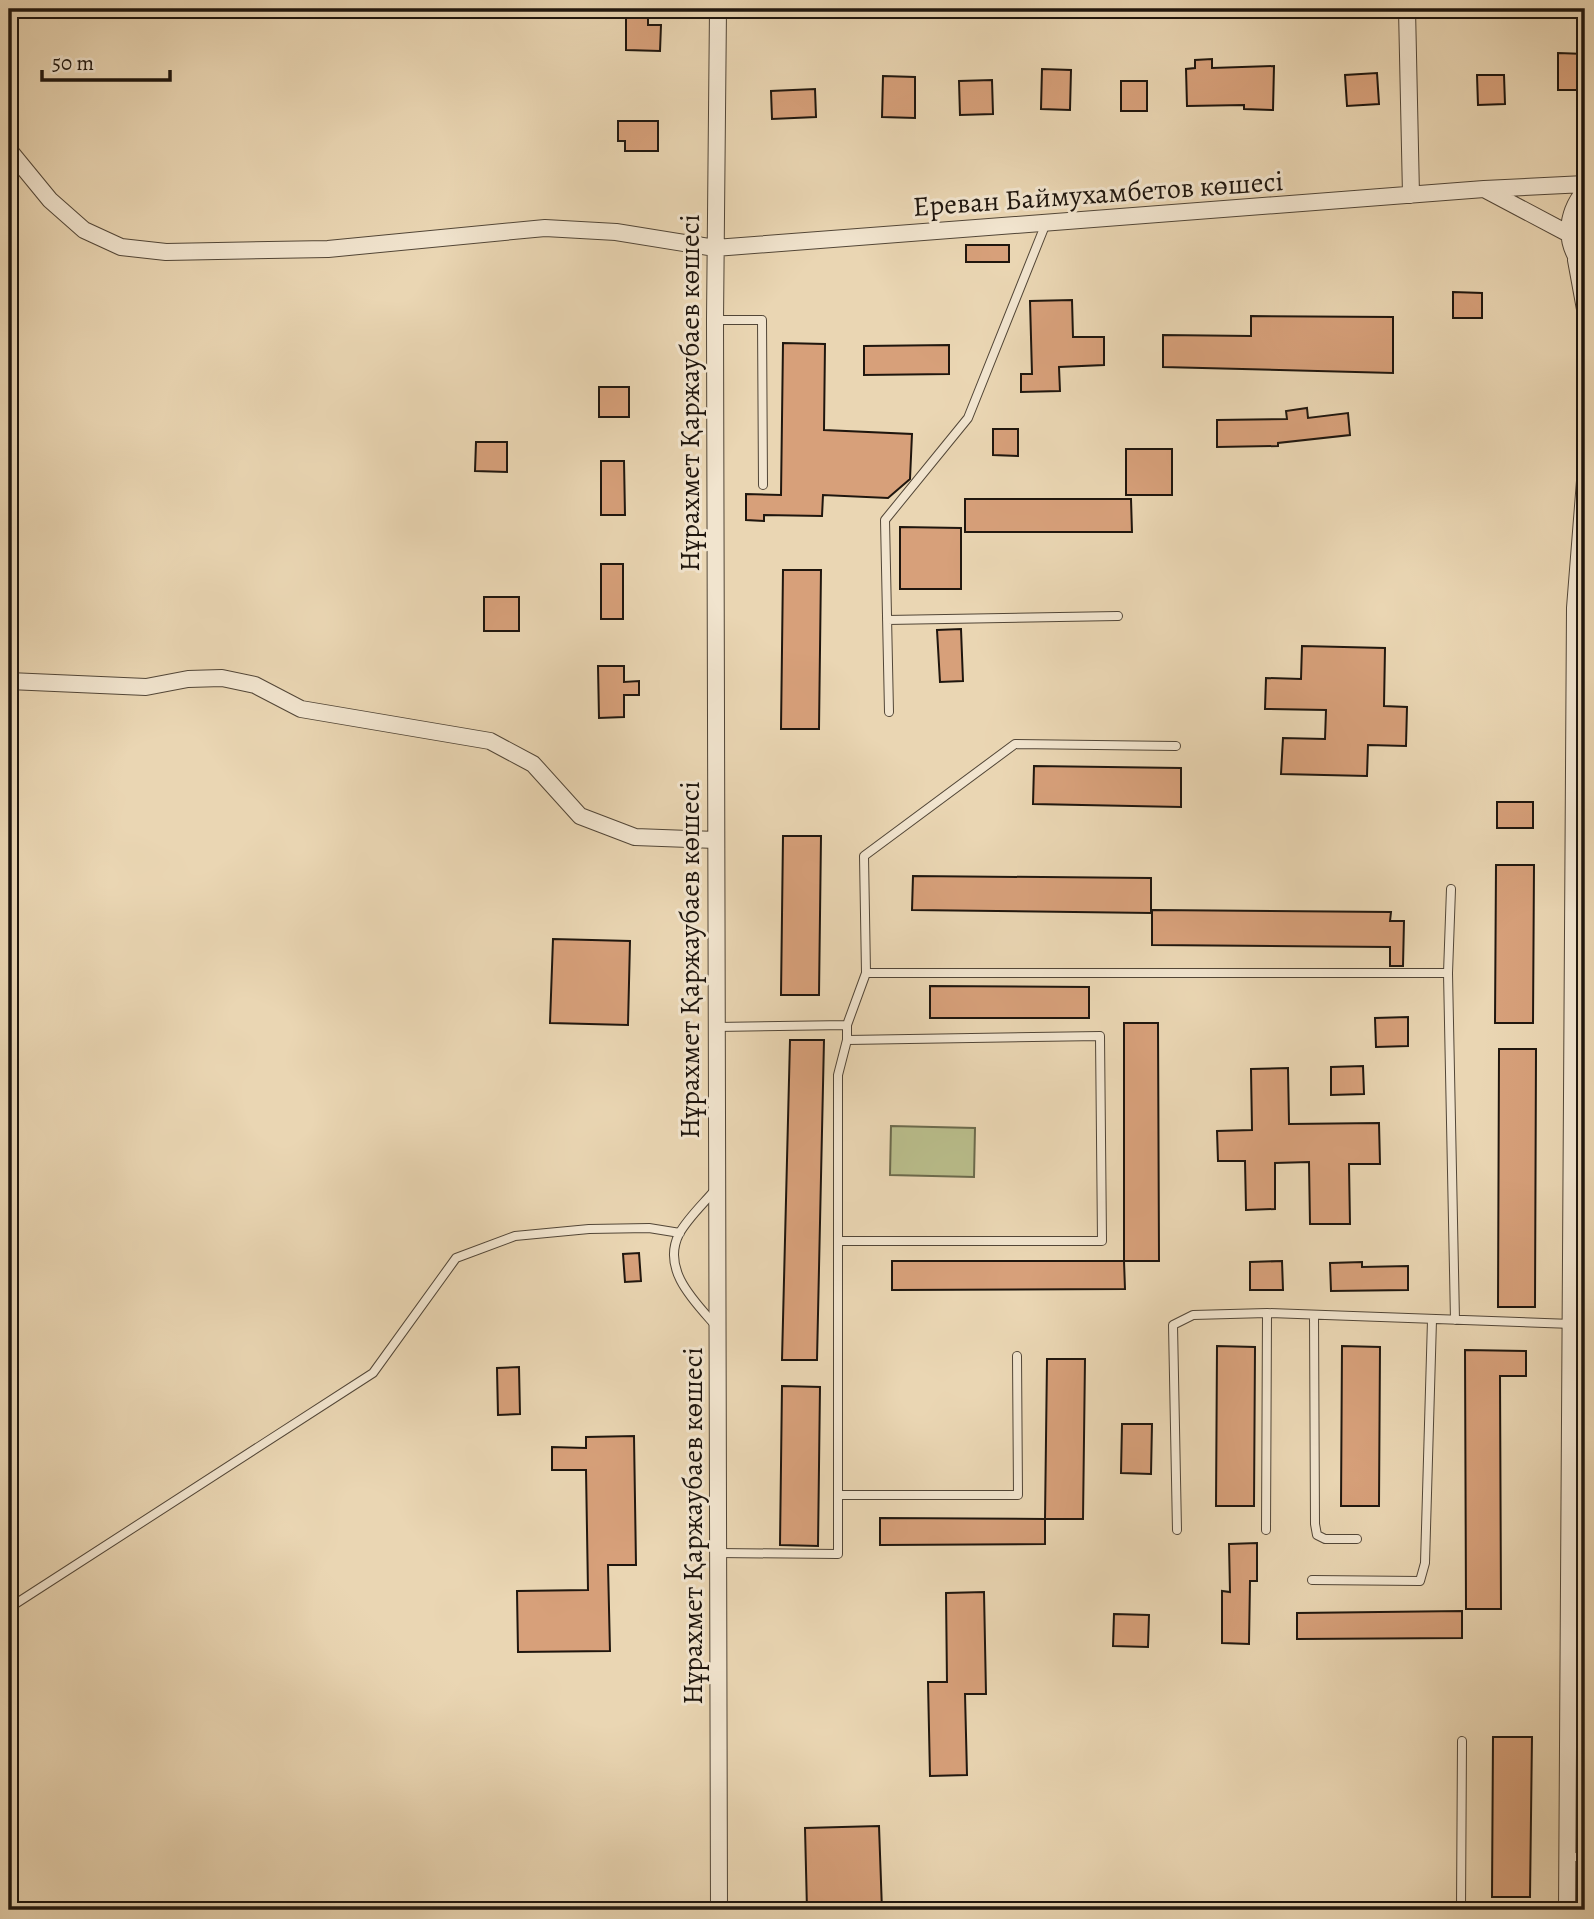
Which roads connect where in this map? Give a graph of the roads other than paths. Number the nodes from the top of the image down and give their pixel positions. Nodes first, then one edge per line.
1 (718, 9) edge
2 (1407, 9) edge
3 (9, 150) edge
4 (1585, 184) edge
5 (1484, 189) junction
6 (1585, 191) edge
7 (1411, 195) junction
8 (1046, 223) junction
9 (1569, 234) junction
10 (715, 248) junction
11 (1581, 263) edge
12 (1585, 309) edge
13 (715, 320) junction
14 (1585, 481) edge
15 (763, 485) dead end
16 (1118, 616) dead end
17 (887, 620) junction
18 (9, 681) edge
19 (889, 712) dead end
20 (1175, 746) dead end
21 (716, 840) junction
22 (1451, 890) dead end
23 (866, 973) junction
24 (1448, 973) junction
25 (847, 1025) junction
26 (716, 1027) junction
27 (847, 1040) junction
28 (716, 1188) junction
29 (680, 1233) junction
30 (838, 1241) junction
31 (1267, 1313) junction
32 (1314, 1316) junction
33 (1432, 1320) junction
34 (1455, 1320) junction
35 (1572, 1324) junction
36 (720, 1331) junction
37 (1017, 1356) dead end
38 (838, 1494) junction
39 (1177, 1530) dead end
40 (1266, 1530) dead end
41 (1357, 1539) dead end
42 (717, 1553) junction
43 (1312, 1580) dead end
44 (9, 1608) edge
45 (1462, 1741) dead end
46 (1568, 1857) junction
47 (1585, 1857) edge
48 (719, 1910) edge
49 (1461, 1910) edge
50 (1567, 1910) edge

1 - 10 street, Нұрахмет Қаржаубаев көшесі
2 - 7 street
3 - 10 street, Ереван Баймухамбетов көшесі
4 - 5 street, Ереван Баймухамбетов көшесі
5 - 7 street, Ереван Баймухамбетов көшесі
5 - 9 street
6 - 9 street
7 - 8 street, Ереван Баймухамбетов көшесі
8 - 10 street, Ереван Баймухамбетов көшесі
8 - 17 lane
9 - 11 street
10 - 13 street, Нұрахмет Қаржаубаев көшесі
11 - 12 street
13 - 15 lane
13 - 21 street, Нұрахмет Қаржаубаев көшесі
14 - 35 street
16 - 17 lane
17 - 19 lane
18 - 21 street
20 - 23 lane
21 - 26 street, Нұрахмет Қаржаубаев көшесі
22 - 24 lane
23 - 24 lane
23 - 25 lane
24 - 34 lane
25 - 26 lane
25 - 27 lane
26 - 28 street, Нұрахмет Қаржаубаев көшесі
27 - 30 lane
27 - 30 lane
28 - 29 lane
28 - 36 street, Нұрахмет Қаржаубаев көшесі
29 - 36 lane
29 - 44 lane
30 - 38 lane
31 - 32 lane
31 - 39 lane
31 - 40 lane
32 - 33 lane
32 - 41 lane
33 - 34 lane
33 - 43 lane
34 - 35 lane
35 - 46 street
36 - 42 street, Нұрахмет Қаржаубаев көшесі
37 - 38 lane
38 - 42 lane
42 - 48 street, Нұрахмет Қаржаубаев көшесі
45 - 49 lane
46 - 47 lane
46 - 50 street

